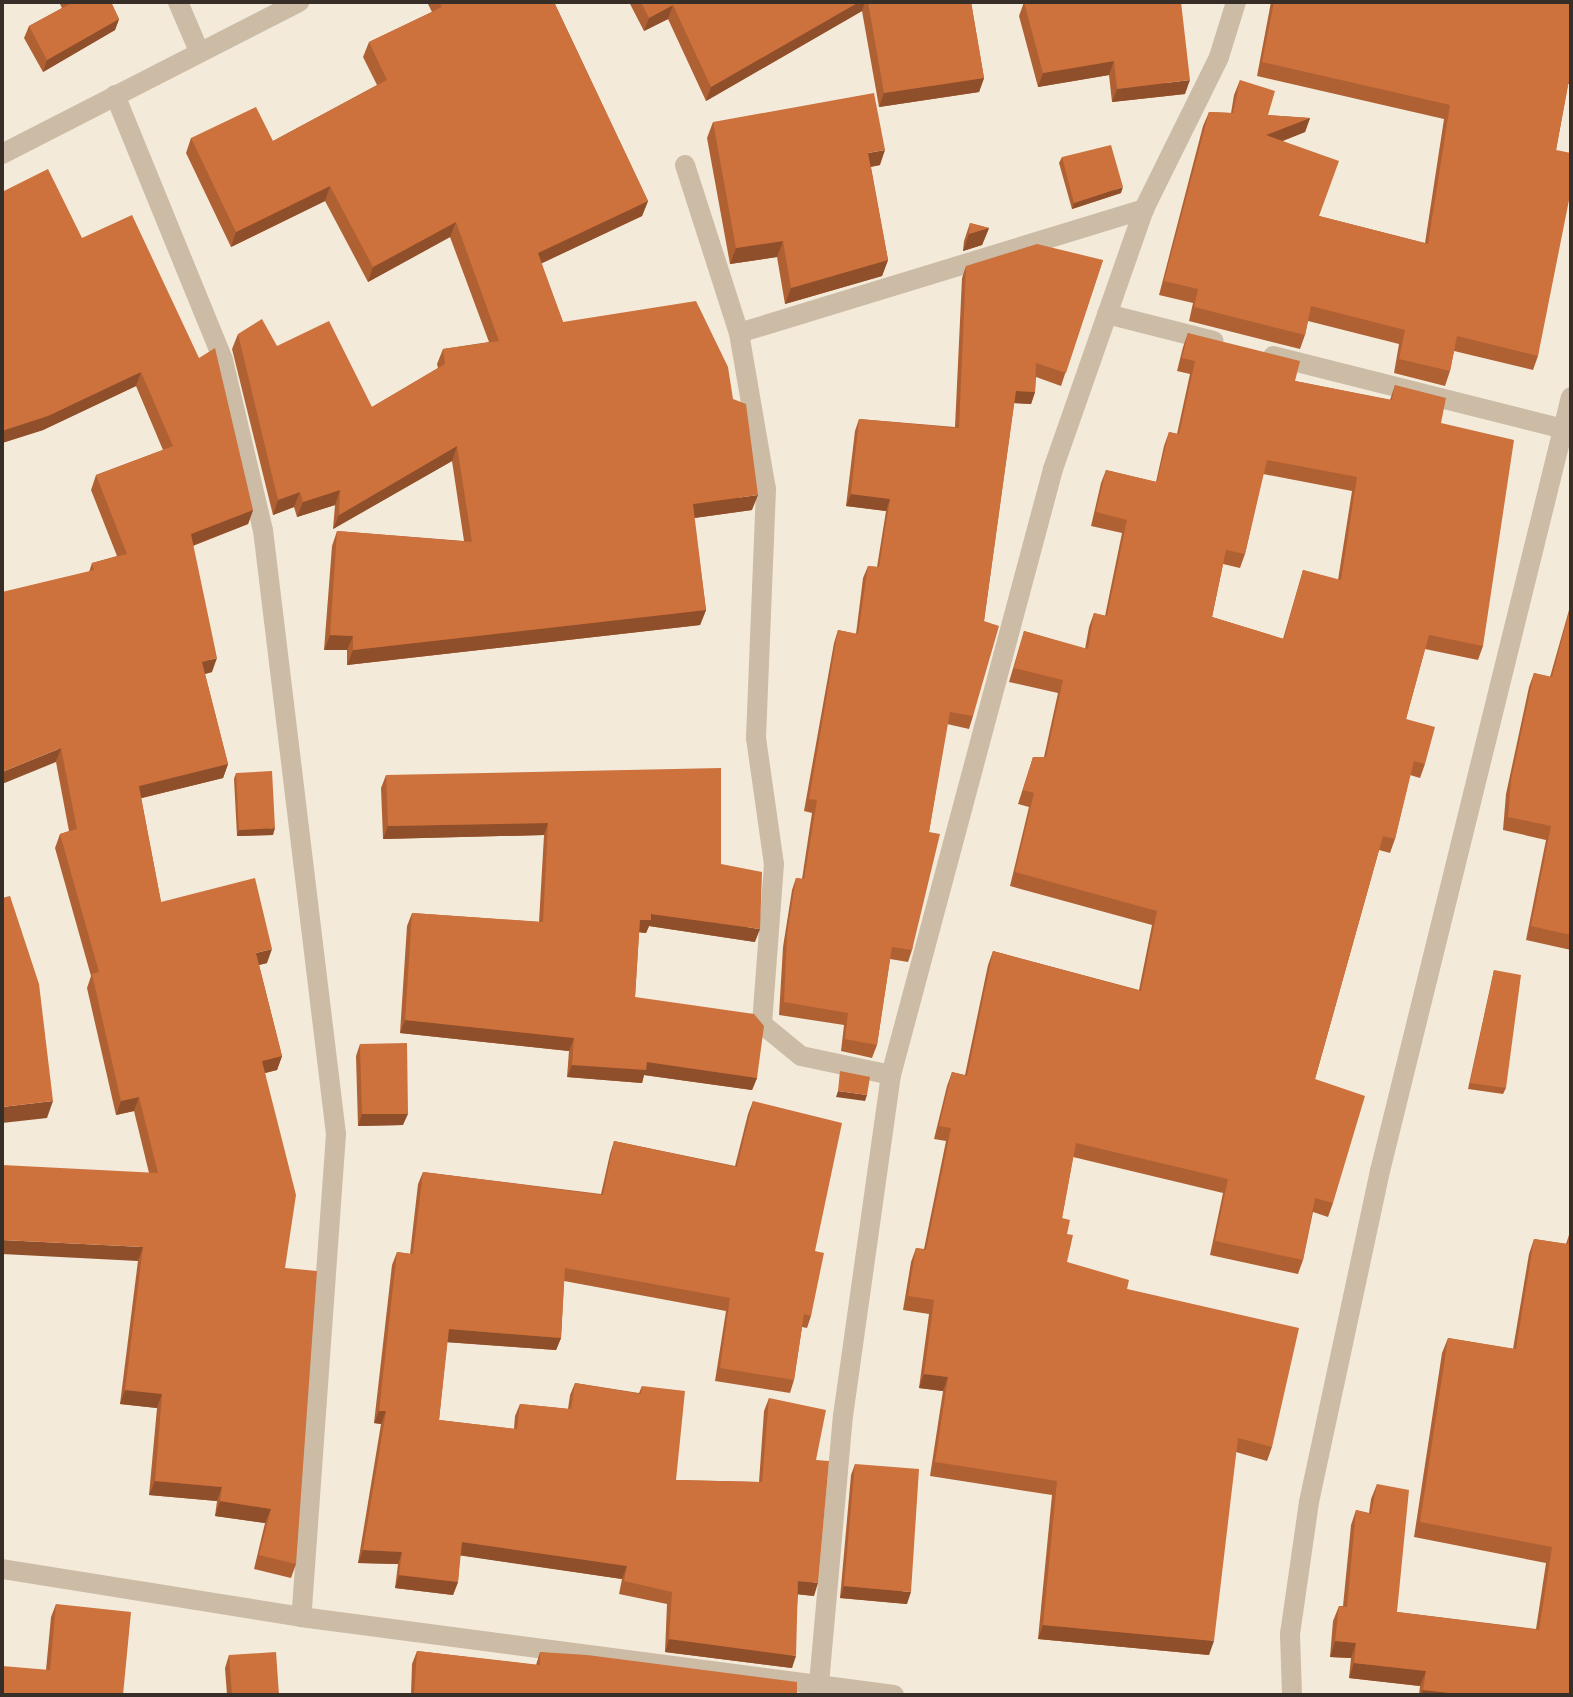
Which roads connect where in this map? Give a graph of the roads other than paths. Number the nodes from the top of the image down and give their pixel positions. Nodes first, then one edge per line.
1 (178, 2) edge
2 (299, 2) edge
3 (1236, 2) edge
4 (198, 49) junction
5 (115, 95) junction
6 (2, 154) edge
7 (685, 165) dead end
8 (1144, 209) junction
9 (1107, 314) junction
10 (739, 333) junction
11 (1571, 397) edge
12 (1560, 428) junction
13 (891, 1075) junction
14 (2, 1569) edge
15 (301, 1617) junction
16 (818, 1688) edge
17 (894, 1695) edge
18 (1292, 1695) edge

1 - 4 street
2 - 4 street
3 - 8 street
4 - 5 street
5 - 6 street
5 - 15 street
7 - 10 street
8 - 9 street
8 - 10 street
9 - 12 street
9 - 13 street
10 - 13 street
11 - 12 street
12 - 18 street
13 - 16 street
14 - 15 street
15 - 16 street
16 - 17 street

